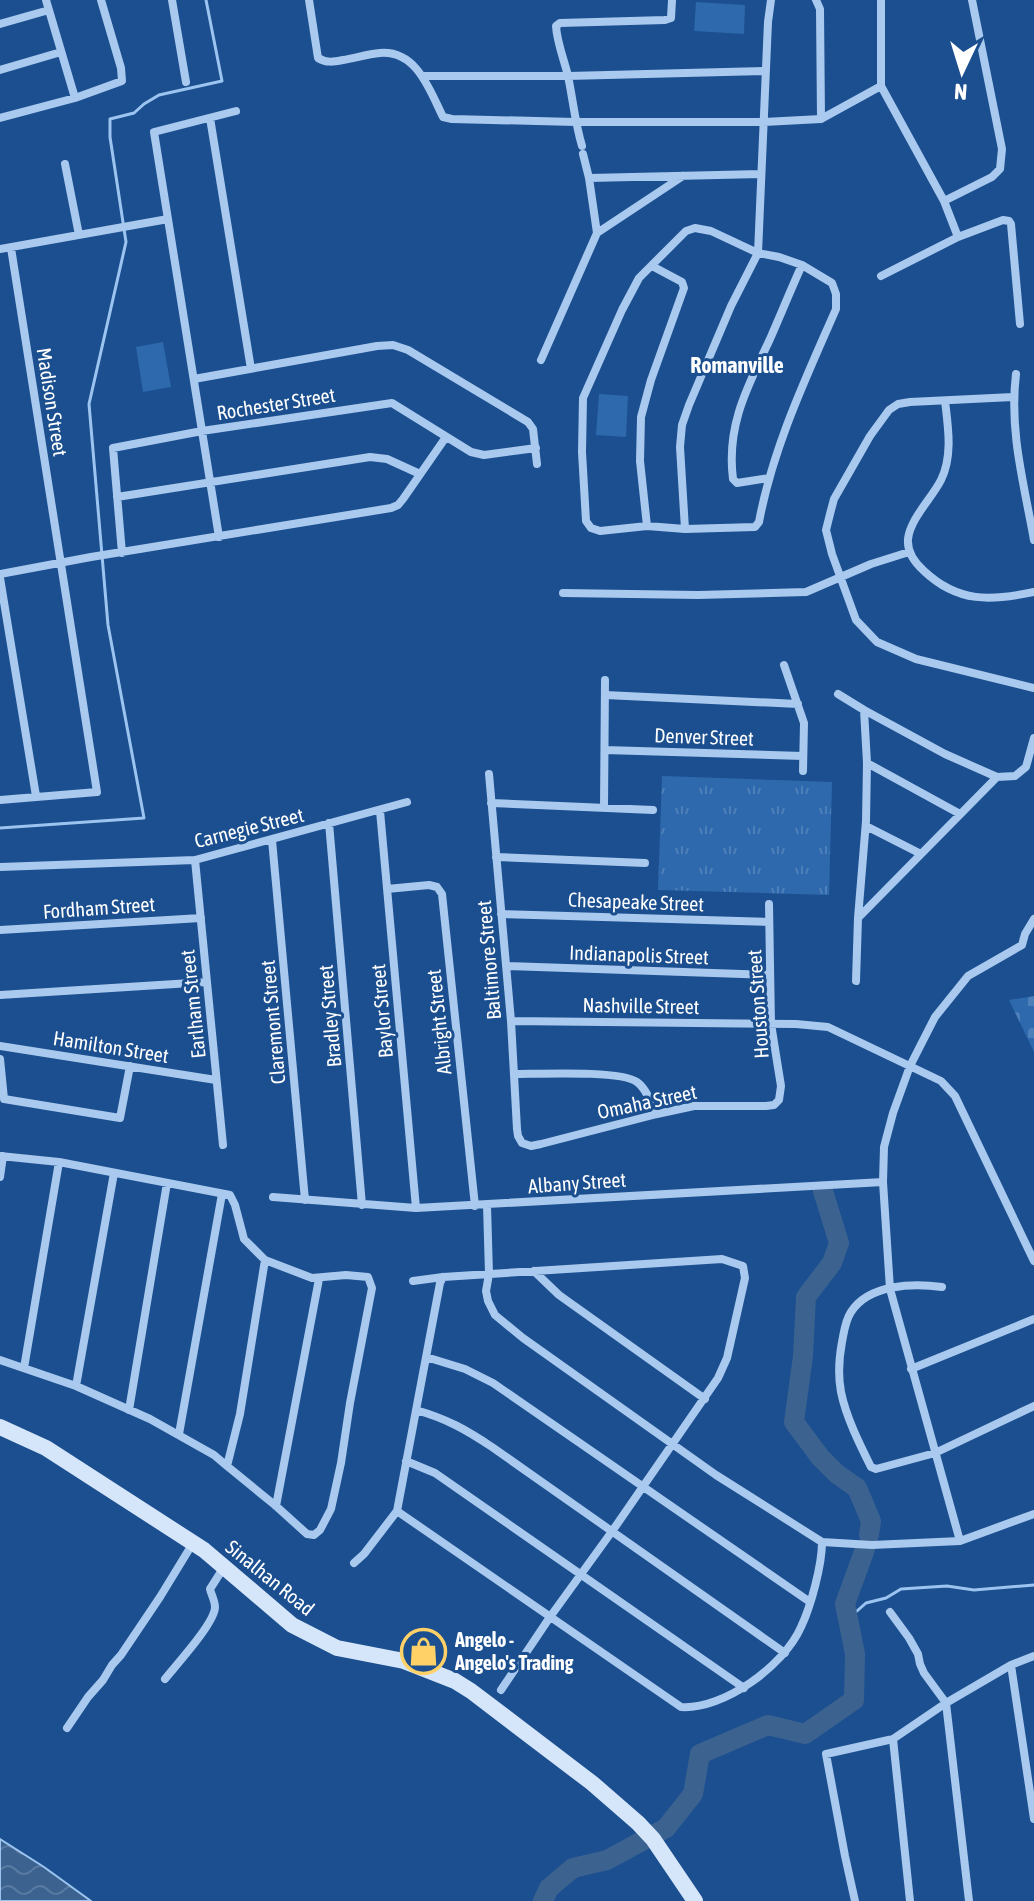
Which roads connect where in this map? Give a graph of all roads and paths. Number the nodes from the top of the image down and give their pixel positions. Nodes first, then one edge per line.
1 (101, 0) edge
2 (172, 0) edge
3 (310, 0) edge
4 (672, 0) edge
5 (771, 0) edge
6 (816, 0) edge
7 (881, 0) edge
8 (972, 0) edge
9 (47, 5) edge
10 (0, 24) edge
11 (61, 52) junction
12 (0, 70) edge
13 (766, 71) junction
14 (423, 76) junction
15 (568, 76) junction
16 (186, 82) dead end
17 (881, 86) junction
18 (75, 98) junction
19 (236, 111) dead end
20 (0, 118) edge
21 (210, 118) junction
22 (821, 119) junction
23 (575, 122) junction
24 (764, 122) junction
25 (65, 164) dead end
26 (761, 174) junction
27 (683, 176) junction
28 (589, 178) junction
29 (944, 201) junction
30 (168, 219) junction
31 (597, 233) junction
32 (79, 235) junction
33 (958, 237) junction
34 (11, 248) junction
35 (0, 249) edge
36 (758, 253) junction
37 (802, 265) junction
38 (652, 266) junction
39 (881, 276) dead end
40 (1020, 324) dead end
41 (541, 360) dead end
42 (251, 369) junction
43 (1016, 374) dead end
44 (194, 379) junction
45 (1013, 397) junction
46 (945, 401) junction
47 (202, 431) junction
48 (446, 437) junction
49 (536, 448) junction
50 (537, 464) dead end
51 (420, 474) junction
52 (769, 478) junction
53 (210, 482) junction
54 (117, 497) junction
55 (647, 526) junction
56 (685, 529) junction
57 (219, 537) junction
58 (1034, 540) edge
59 (909, 552) junction
60 (122, 553) junction
61 (61, 562) junction
62 (0, 576) edge
63 (840, 578) junction
64 (1034, 592) edge
65 (563, 593) dead end
66 (784, 665) dead end
67 (605, 680) dead end
68 (1034, 688) edge
69 (838, 694) dead end
70 (605, 695) junction
71 (798, 704) junction
72 (864, 710) junction
73 (1034, 738) edge
74 (605, 750) junction
75 (803, 756) junction
76 (867, 763) junction
77 (803, 771) dead end
78 (489, 774) dead end
79 (997, 777) junction
80 (36, 796) junction
81 (0, 800) edge
82 (407, 802) dead end
83 (491, 803) junction
84 (604, 808) junction
85 (653, 810) dead end
86 (380, 811) junction
87 (960, 814) junction
88 (329, 823) junction
89 (866, 826) junction
90 (272, 840) junction
91 (921, 854) junction
92 (496, 857) junction
93 (195, 860) junction
94 (645, 863) dead end
95 (0, 867) edge
96 (387, 889) junction
97 (769, 904) dead end
98 (501, 914) junction
99 (201, 918) junction
100 (858, 918) junction
101 (1034, 919) edge
102 (769, 922) junction
103 (0, 930) edge
104 (1022, 945) junction
105 (1034, 950) edge
106 (506, 966) junction
107 (770, 975) junction
108 (856, 981) dead end
109 (207, 982) junction
110 (0, 995) edge
111 (511, 1021) junction
112 (771, 1024) junction
113 (0, 1046) edge
114 (0, 1059) edge
115 (130, 1066) junction
116 (910, 1066) junction
117 (514, 1074) junction
118 (216, 1080) junction
119 (779, 1100) joint
120 (657, 1114) junction
121 (522, 1143) joint
122 (223, 1145) dead end
123 (2, 1156) edge
124 (59, 1162) junction
125 (114, 1173) junction
126 (0, 1177) edge
127 (883, 1182) junction
128 (167, 1183) junction
129 (222, 1194) junction
130 (273, 1197) dead end
131 (305, 1200) junction
132 (362, 1205) junction
133 (487, 1205) junction
134 (475, 1206) junction
135 (416, 1208) junction
136 (1032, 1250) edge
137 (265, 1260) junction
138 (1034, 1261) edge
139 (534, 1271) junction
140 (489, 1274) junction
141 (443, 1277) junction
142 (319, 1279) junction
143 (413, 1281) dead end
144 (942, 1287) dead end
145 (890, 1289) junction
146 (1034, 1319) edge
147 (426, 1357) junction
148 (0, 1360) edge
149 (24, 1368) junction
150 (911, 1369) junction
151 (76, 1386) junction
152 (705, 1399) junction
153 (1034, 1406) edge
154 (129, 1410) junction
155 (416, 1410) junction
156 (0, 1427) edge
157 (179, 1434) junction
158 (674, 1444) junction
159 (935, 1453) junction
160 (406, 1461) junction
161 (227, 1466) junction
162 (643, 1486) junction
163 (276, 1506) junction
164 (397, 1511) junction
165 (1034, 1514) edge
166 (613, 1530) junction
167 (960, 1541) junction
168 (822, 1542) junction
169 (193, 1543) junction
170 (354, 1563) dead end
171 (224, 1567) junction
172 (581, 1575) junction
173 (810, 1602) junction
174 (890, 1612) dead end
175 (550, 1617) junction
176 (785, 1653) junction
177 (1034, 1656) edge
178 (1011, 1665) junction
179 (165, 1679) dead end
180 (744, 1688) junction
181 (501, 1690) dead end
182 (946, 1703) junction
183 (67, 1728) dead end
184 (893, 1739) junction
185 (1034, 1819) edge
186 (695, 1901) edge
187 (855, 1901) edge
188 (910, 1901) edge
189 (969, 1901) edge

1 - 18 street
2 - 16 street
3 - 14 street
4 - 15 street
5 - 13 street
6 - 22 street
7 - 17 street
8 - 29 street
9 - 10 street
9 - 11 street
11 - 12 street
11 - 18 street
13 - 15 street
13 - 24 street
14 - 15 street
14 - 23 street
15 - 23 street
17 - 22 street
17 - 29 street
18 - 20 street
19 - 21 street
21 - 30 street
21 - 42 street
22 - 24 street
23 - 24 street
23 - 28 street
24 - 26 street
25 - 32 street
26 - 27 street
26 - 36 street
27 - 28 street
27 - 31 street
28 - 31 street
29 - 33 street
30 - 32 street
30 - 44 street
31 - 41 street
32 - 34 street
33 - 39 street
33 - 40 street
34 - 35 street
34 - 61 street, Madison Street
36 - 37 street
36 - 38 street
36 - 56 street
37 - 52 street
37 - 52 street
38 - 55 street
38 - 55 street
42 - 44 street
42 - 49 street
43 - 45 street
44 - 47 street
45 - 46 street
45 - 58 street
46 - 59 street
46 - 63 street
47 - 48 street, Rochester Street
47 - 53 street
47 - 54 street, Rochester Street
48 - 49 street, Rochester Street
48 - 51 street
49 - 50 street
51 - 53 street
51 - 57 street
52 - 56 street
53 - 54 street
53 - 57 street
54 - 60 street, Rochester Street
55 - 56 street
57 - 60 street
59 - 63 street
59 - 64 street
60 - 61 street
61 - 62 street
61 - 80 street, Madison Street
62 - 80 street
63 - 65 street
63 - 68 street
66 - 71 street
67 - 70 street
69 - 72 street
70 - 71 street
70 - 74 street
71 - 75 street
72 - 76 street
72 - 79 street
73 - 79 street
74 - 75 street, Denver Street
74 - 84 street
75 - 77 street
76 - 87 street
76 - 89 street
78 - 83 street, Baltimore Street
79 - 87 street
80 - 81 street
82 - 86 street, Carnegie Street
83 - 84 street
83 - 92 street, Baltimore Street
84 - 85 street
86 - 88 street, Carnegie Street
86 - 96 street, Baylor Street
87 - 91 street
88 - 90 street, Carnegie Street
88 - 132 street, Bradley Street
89 - 91 street
89 - 100 street
90 - 93 street, Carnegie Street
90 - 131 street, Claremont Street
91 - 100 street
92 - 94 street
92 - 98 street, Baltimore Street
93 - 95 street, Carnegie Street
93 - 99 street, Earlham Street
96 - 134 street, Albright Street
96 - 135 street, Baylor Street
97 - 102 street, Houston Street
98 - 102 street, Chesapeake Street
98 - 106 street, Baltimore Street
99 - 103 street, Fordham Street
99 - 109 street, Earlham Street
100 - 108 street
101 - 104 street
102 - 107 street, Houston Street
104 - 105 street
104 - 116 street
106 - 107 street, Indianapolis Street
106 - 111 street, Baltimore Street
107 - 112 street, Houston Street
109 - 110 street
109 - 118 street, Earlham Street
111 - 112 street, Nashville Street
111 - 117 street, Baltimore Street
112 - 116 street, Nashville Street
112 - 119 street, Houston Street
113 - 115 street, Hamilton Street
114 - 115 street
115 - 118 street, Hamilton Street
116 - 127 street
116 - 136 street, Nashville Street
117 - 120 street
117 - 121 street, Baltimore Street
118 - 122 street, Earlham Street
119 - 120 street, Omaha Street
120 - 121 street, Omaha Street
123 - 124 street
123 - 126 street
124 - 125 street
124 - 149 street
125 - 128 street
125 - 151 street
127 - 133 street, Albany Street
127 - 145 street
128 - 129 street
128 - 154 street
129 - 137 street
129 - 157 street
130 - 131 street, Albany Street
131 - 132 street, Albany Street
132 - 135 street, Albany Street
133 - 134 street, Albany Street
133 - 140 street
134 - 135 street, Albany Street
136 - 138 street, Nashville Street
137 - 142 street
137 - 161 street
139 - 140 street
139 - 152 street
139 - 152 street
140 - 141 street
140 - 158 street
141 - 143 street
141 - 147 street
142 - 163 street
142 - 163 street
144 - 145 street
145 - 150 street
145 - 159 street
146 - 150 street
147 - 155 street
147 - 162 street
148 - 149 street
149 - 151 street
150 - 159 street
151 - 154 street
152 - 158 street
153 - 159 street
154 - 157 street
155 - 160 street
155 - 166 street
156 - 169 street, Sinalhan Road
157 - 161 street
158 - 162 street
158 - 168 street
159 - 167 street
160 - 164 street
160 - 172 street
161 - 163 street
162 - 166 street
162 - 173 street
164 - 170 street
164 - 175 street
165 - 167 street
166 - 172 street
166 - 176 street
167 - 168 street
168 - 173 street
169 - 171 street, Sinalhan Road
169 - 183 street
171 - 179 street
171 - 186 street, Sinalhan Road
172 - 175 street
172 - 180 street
173 - 176 street
174 - 182 street
175 - 180 street
175 - 181 street
176 - 180 street
177 - 178 street
178 - 182 street
178 - 185 street
182 - 184 street
182 - 189 street
184 - 187 street
184 - 188 street

